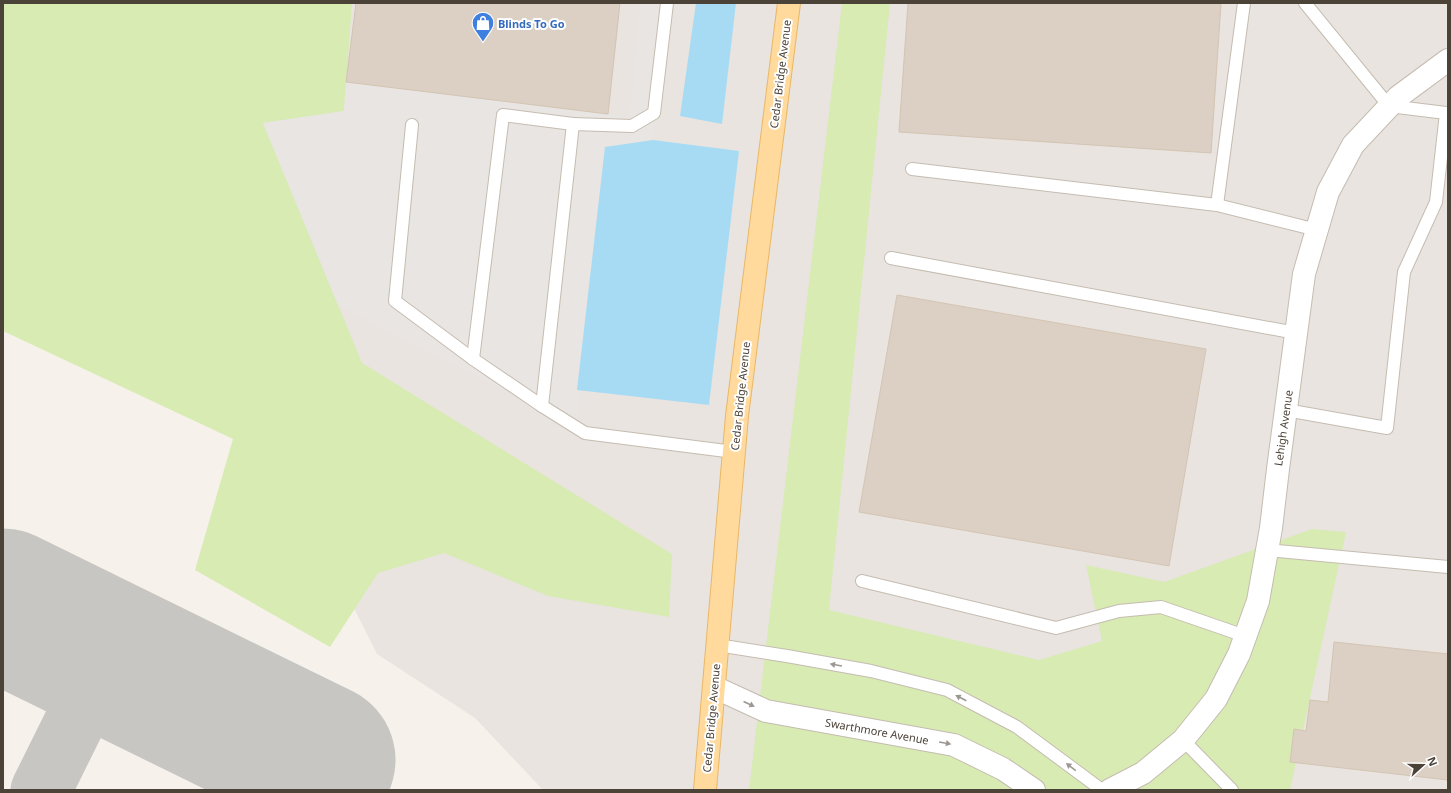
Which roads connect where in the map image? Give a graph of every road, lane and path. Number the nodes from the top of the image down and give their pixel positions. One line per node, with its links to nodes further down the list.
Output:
1 (667, 3): 8 (lane)
2 (789, 3): 18 (main road, Cedar Bridge Avenue)
3 (1244, 3): 11 (lane)
4 (1305, 3): 6 (lane)
5 (1448, 60): 6 (street, Lehigh Avenue)
6 (1389, 106): 7 (lane); 12 (street, Lehigh Avenue)
7 (1447, 114): 17 (lane)
8 (573, 124): 15 (lane); 16 (lane)
9 (412, 125): 15 (lane)
10 (912, 169): 11 (lane)
11 (1217, 205): 12 (lane)
12 (1317, 230): 14 (street, Lehigh Avenue)
13 (891, 258): 14 (lane)
14 (1296, 333): 17 (street, Lehigh Avenue)
15 (473, 358): 16 (lane)
16 (542, 406): 18 (lane)
17 (1286, 410): 19 (street, Lehigh Avenue)
18 (734, 452): 23 (main road, Cedar Bridge Avenue)
19 (1267, 550): 20 (lane); 22 (street, Lehigh Avenue)
20 (1448, 567)
21 (862, 581): 22 (lane)
22 (1245, 636): 25 (street, Lehigh Avenue)
23 (717, 646): 24 (main road, Cedar Bridge Avenue); 28 (lane, one-way to 23)
24 (714, 687): 26 (main road, Cedar Bridge Avenue); 27 (street, Swarthmore Avenue, one-way to 27)
25 (1183, 740): 29 (street, Lehigh Avenue); 30 (lane)
26 (705, 790)
27 (1034, 790)
28 (1102, 790)
29 (1110, 790)
30 (1232, 790)

